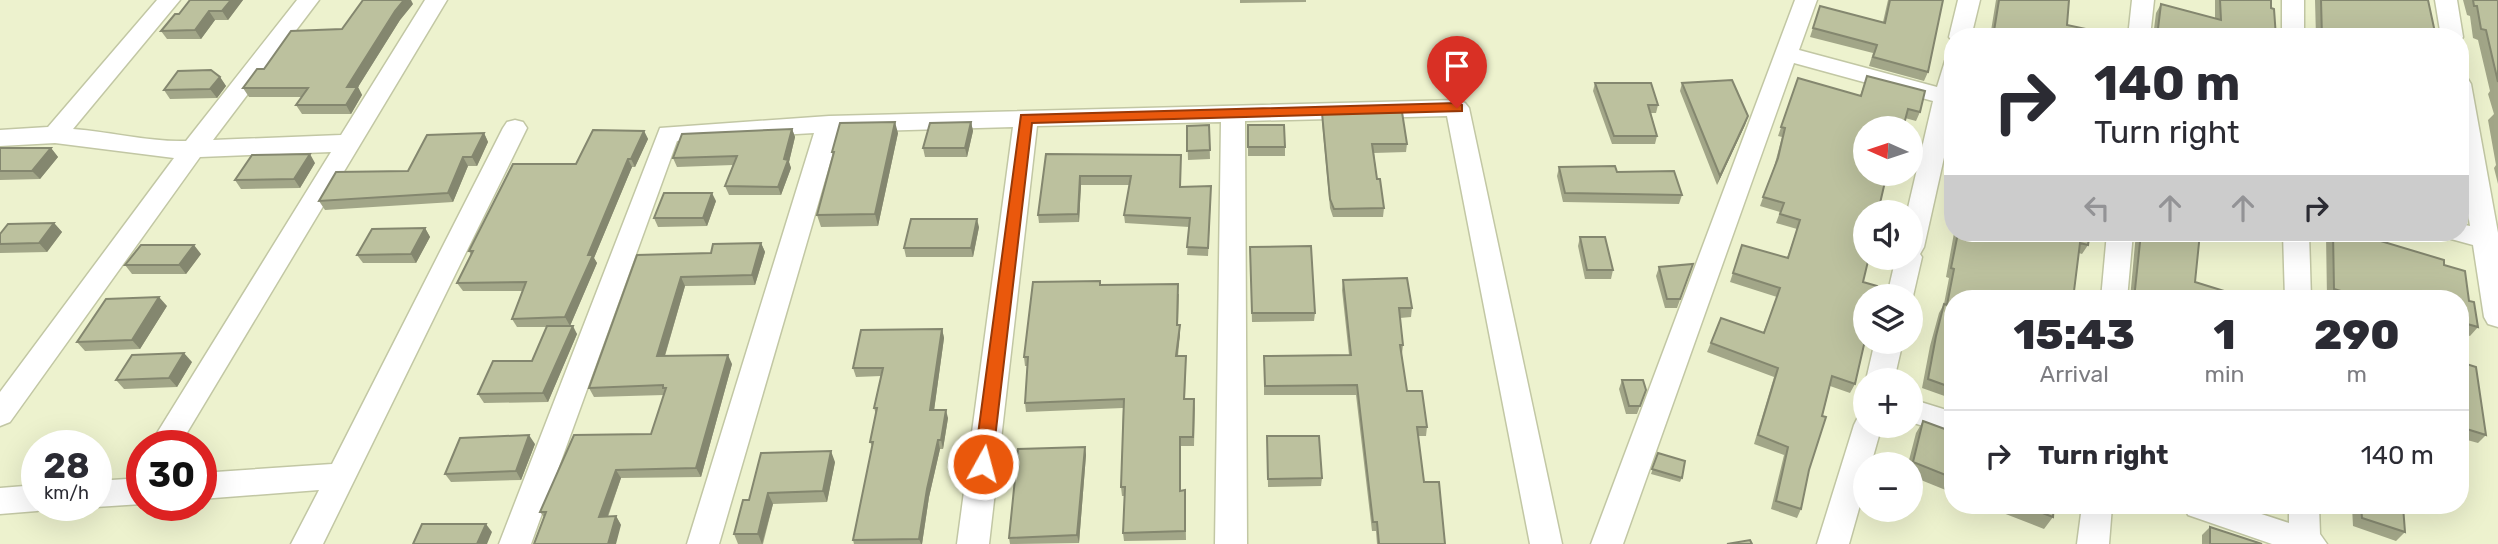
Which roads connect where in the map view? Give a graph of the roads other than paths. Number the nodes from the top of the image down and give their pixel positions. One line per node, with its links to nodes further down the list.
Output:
1 (169, 0): 21 (street)
2 (308, 0): 24 (street)
3 (436, 0): 23 (street)
4 (1806, 0): 13 (street)
5 (1969, 0): 9 (street)
6 (2143, 0): 10 (street)
7 (2293, 0): 11 (street)
8 (2446, 0): 12 (street)
9 (1962, 28)
10 (2140, 28)
11 (2293, 28)
12 (2451, 28)
13 (1789, 54): 14 (street); 52 (street)
14 (1944, 97)
15 (1233, 115): 17 (street); 50 (street); 51 (street)
16 (1944, 118): 25 (street)
17 (1026, 119): 18 (street); 49 (street)
18 (829, 124): 47 (street); 48 (street)
19 (2469, 127): 27 (street)
20 (515, 128): 38 (street)
21 (55, 135): 22 (street); 24 (street)
22 (5, 143)
23 (348, 143): 24 (street); 36 (street)
24 (193, 149): 33 (street)
25 (1923, 200)
26 (2469, 235): 27 (street)
27 (2493, 240): 32 (street)
28 (2119, 242): 30 (street)
29 (2296, 242): 31 (street)
30 (2115, 290)
31 (2298, 290)
32 (2498, 317)
33 (0, 414)
34 (1923, 414): 35 (street)
35 (1944, 421)
36 (174, 430)
37 (1864, 438): 53 (street)
38 (341, 476): 39 (street); 46 (street)
39 (217, 485)
40 (21, 499): 41 (street)
41 (0, 501)
42 (2095, 514): 54 (street)
43 (2222, 514): 45 (street)
44 (2305, 514): 45 (street)
45 (2307, 543)
46 (307, 544)
47 (515, 544)
48 (704, 544)
49 (973, 544)
50 (1231, 544)
51 (1546, 544)
52 (1607, 544)
53 (1833, 544)
54 (2093, 544)

